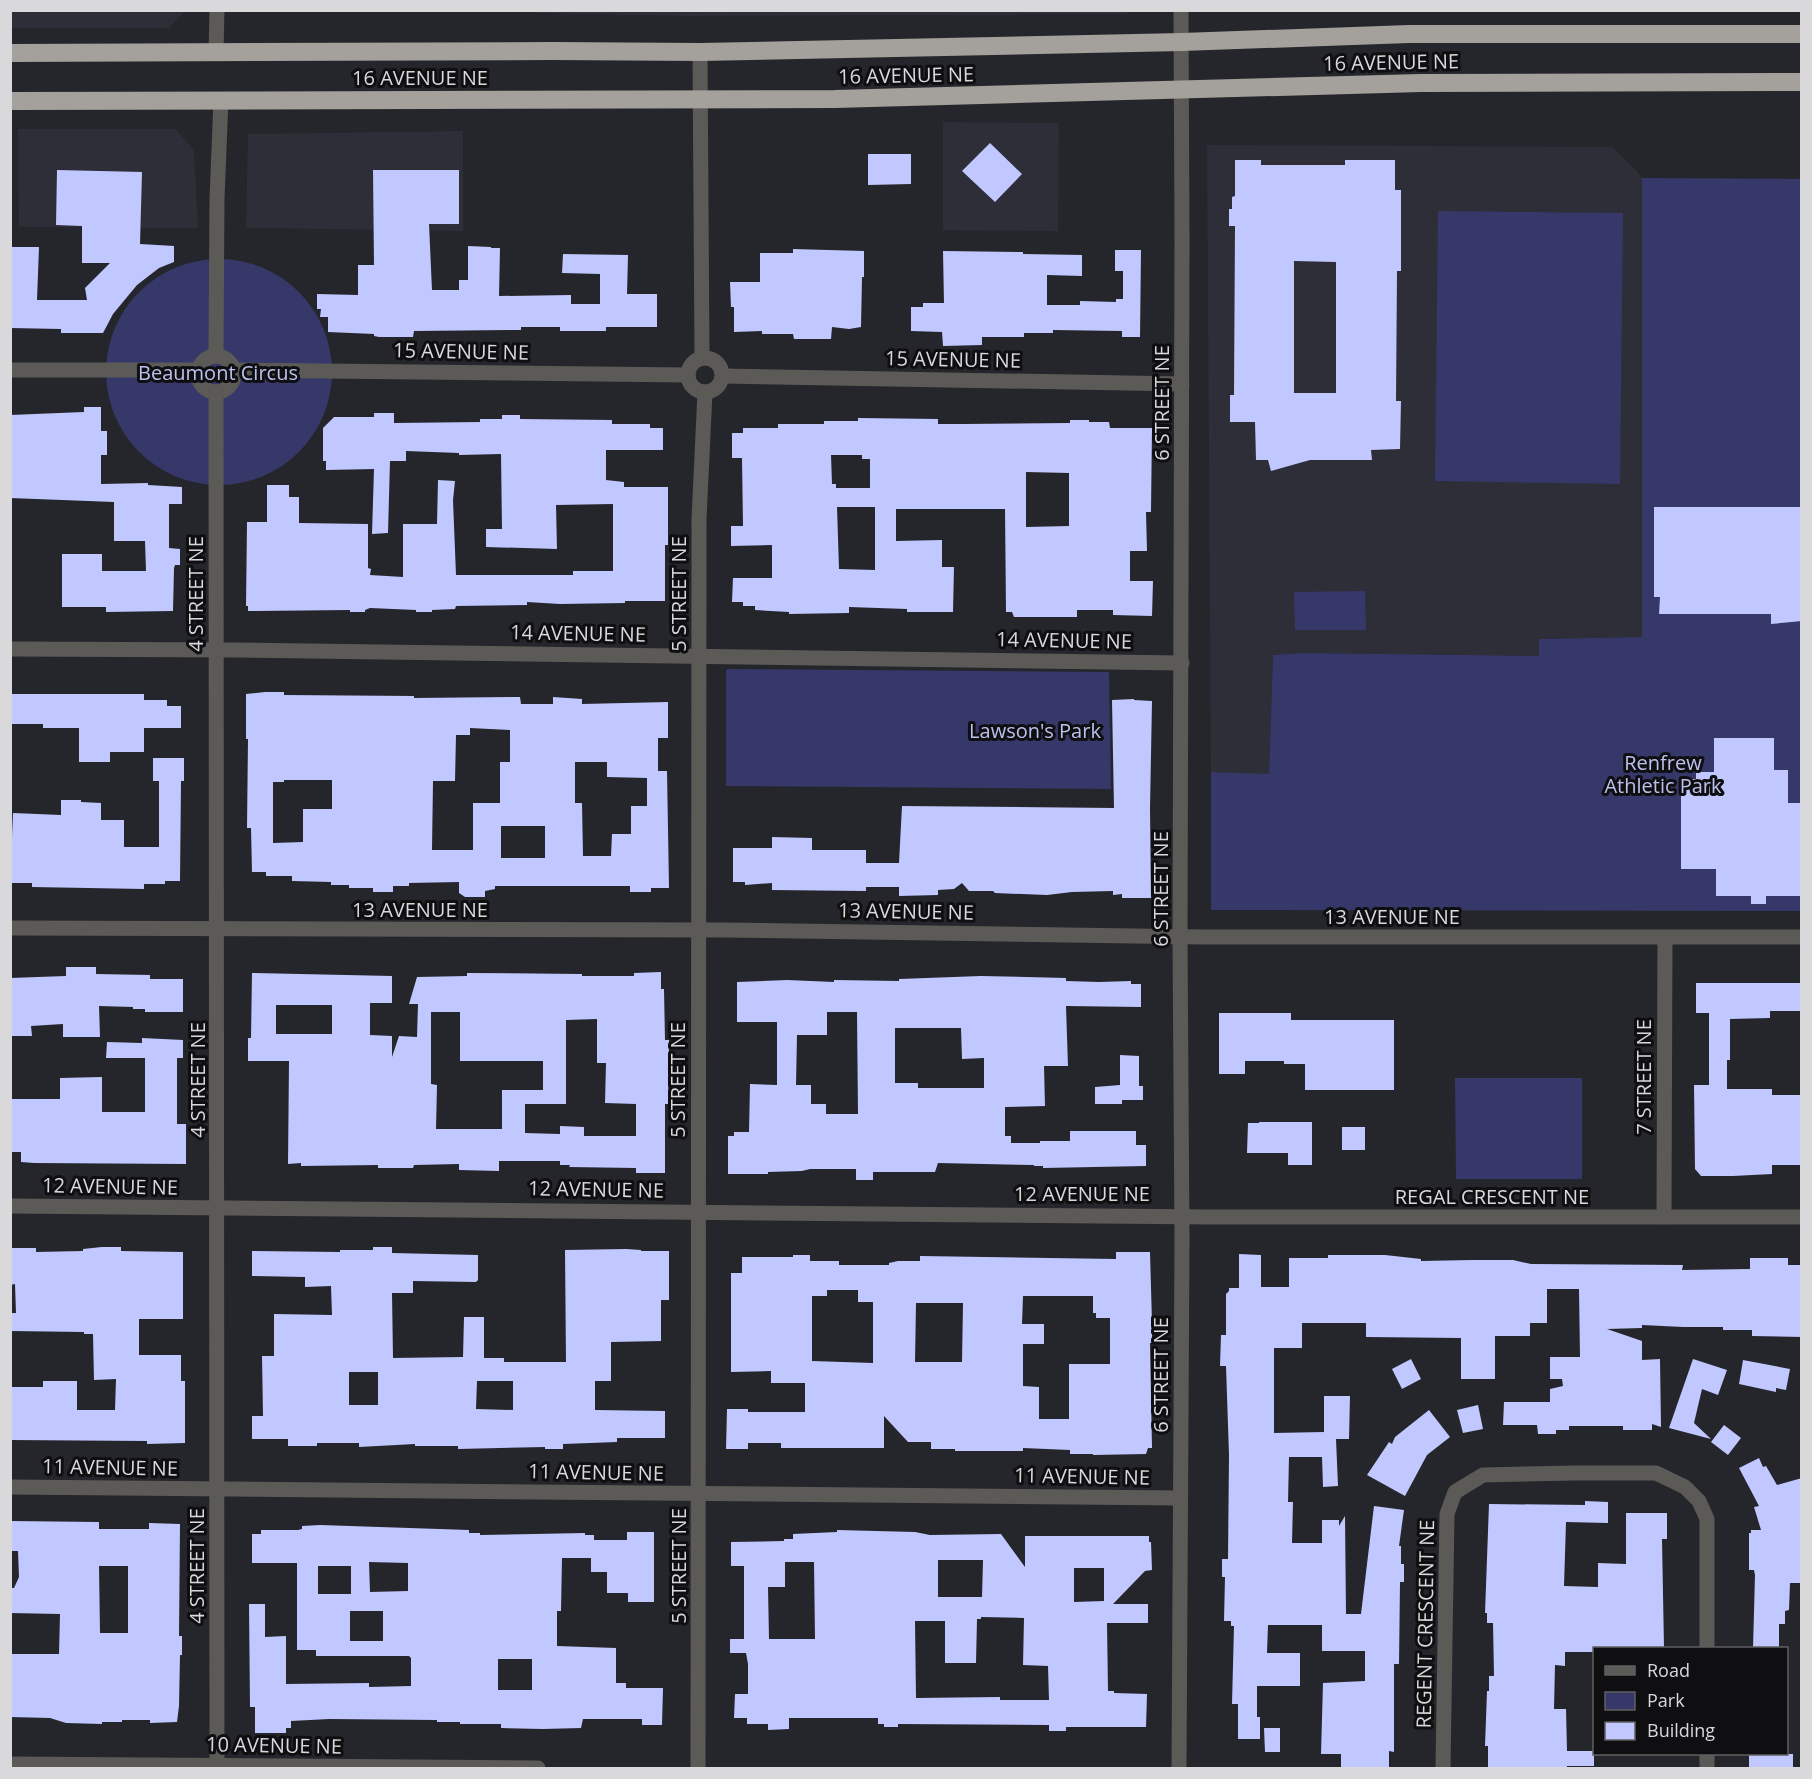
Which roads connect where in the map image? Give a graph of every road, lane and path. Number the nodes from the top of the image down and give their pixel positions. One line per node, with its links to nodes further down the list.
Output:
1 (217, 10): 5 (street)
2 (1181, 10): 4 (street, 6 STREET NE)
3 (1802, 34): 4 (highway, 16 AVENUE NE)
4 (1182, 42): 6 (highway, 16 AVENUE NE); 9 (street, 6 STREET NE)
5 (216, 52): 6 (highway, 16 AVENUE NE); 7 (highway, 16 AVENUE NE)
6 (700, 52): 10 (street)
7 (10, 53)
8 (1802, 82): 9 (highway, 16 AVENUE NE)
9 (1182, 90): 10 (highway, 16 AVENUE NE); 20 (street, 6 STREET NE)
10 (700, 99): 11 (highway, 16 AVENUE NE); 14 (street)
11 (221, 100): 12 (highway, 16 AVENUE NE); 13 (street)
12 (10, 101)
13 (216, 356): 16 (street); 17 (street)
14 (702, 358): 18 (street); 19 (street)
15 (10, 370): 16 (street)
16 (198, 370): 21 (street)
17 (234, 370): 18 (street, 15 AVENUE NE); 21 (street)
18 (688, 375): 22 (street)
19 (723, 376): 20 (street, 15 AVENUE NE); 22 (street)
20 (1182, 384): 26 (street, 6 STREET NE)
21 (216, 392): 24 (street, 4 STREET NE)
22 (705, 392): 25 (street, 5 STREET NE)
23 (10, 649): 24 (street, 14 AVENUE NE)
24 (216, 650): 25 (street, 14 AVENUE NE); 28 (street, 4 STREET NE)
25 (699, 656): 26 (street, 14 AVENUE NE); 29 (street, 5 STREET NE)
26 (1182, 663): 30 (street, 6 STREET NE)
27 (10, 928): 28 (street, 13 AVENUE NE)
28 (218, 929): 29 (street, 13 AVENUE NE); 34 (street, 4 STREET NE)
29 (698, 930): 30 (street, 13 AVENUE NE); 35 (street, 5 STREET NE)
30 (1180, 935): 32 (street, 13 AVENUE NE); 36 (street, 6 STREET NE)
31 (1802, 937): 32 (street, 13 AVENUE NE)
32 (1665, 938): 37 (street, 7 STREET NE)
33 (10, 1206): 34 (street, 12 AVENUE NE)
34 (217, 1207): 35 (street, 12 AVENUE NE); 40 (street, 4 STREET NE)
35 (699, 1211): 36 (street, 12 AVENUE NE); 41 (street, 5 STREET NE)
36 (1182, 1216): 37 (street, REGAL CRESCENT NE); 42 (street, 6 STREET NE)
37 (1664, 1216): 38 (street, REGAL CRESCENT NE)
38 (1802, 1216)
39 (10, 1487): 40 (street, 11 AVENUE NE)
40 (217, 1489): 41 (street, 11 AVENUE NE); 45 (street, 4 STREET NE)
41 (699, 1494): 42 (street, 11 AVENUE NE); 47 (street, 5 STREET NE)
42 (1180, 1498): 48 (street, 6 STREET NE)
43 (1707, 1647): 49 (street, REGENT CRESCENT NE)
44 (10, 1764): 45 (street, 10 AVENUE NE)
45 (217, 1767): 46 (street, 10 AVENUE NE)
46 (537, 1768)
47 (698, 1768)
48 (1179, 1768)
49 (1443, 1768)

